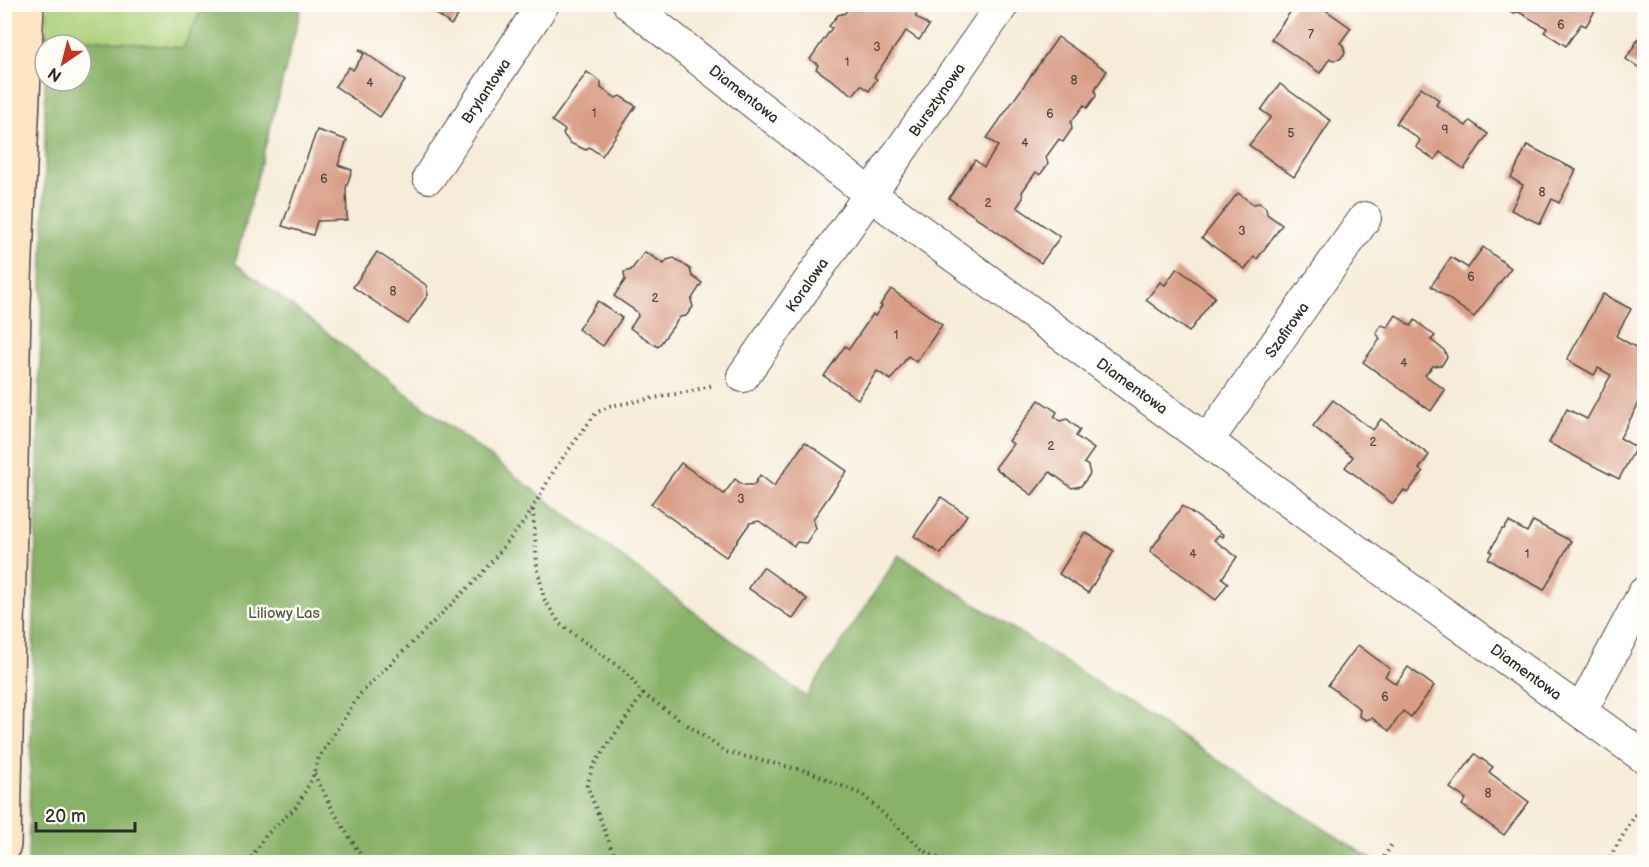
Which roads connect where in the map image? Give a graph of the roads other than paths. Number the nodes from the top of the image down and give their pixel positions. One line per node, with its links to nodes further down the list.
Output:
1 (27, 4): 13 (street)
2 (543, 4): 5 (street, Brylantowa)
3 (629, 4): 6 (street, Diamentowa)
4 (1003, 4): 6 (street, Bursztynowa)
5 (429, 177)
6 (871, 195): 8 (street, Koralowa); 9 (street, Diamentowa)
7 (1365, 218): 9 (street, Szafirowa)
8 (742, 376)
9 (1207, 441): 11 (street, Diamentowa)
10 (1644, 593): 11 (street)
11 (1581, 711): 12 (street, Diamentowa)
12 (1644, 757)
13 (4, 845)

